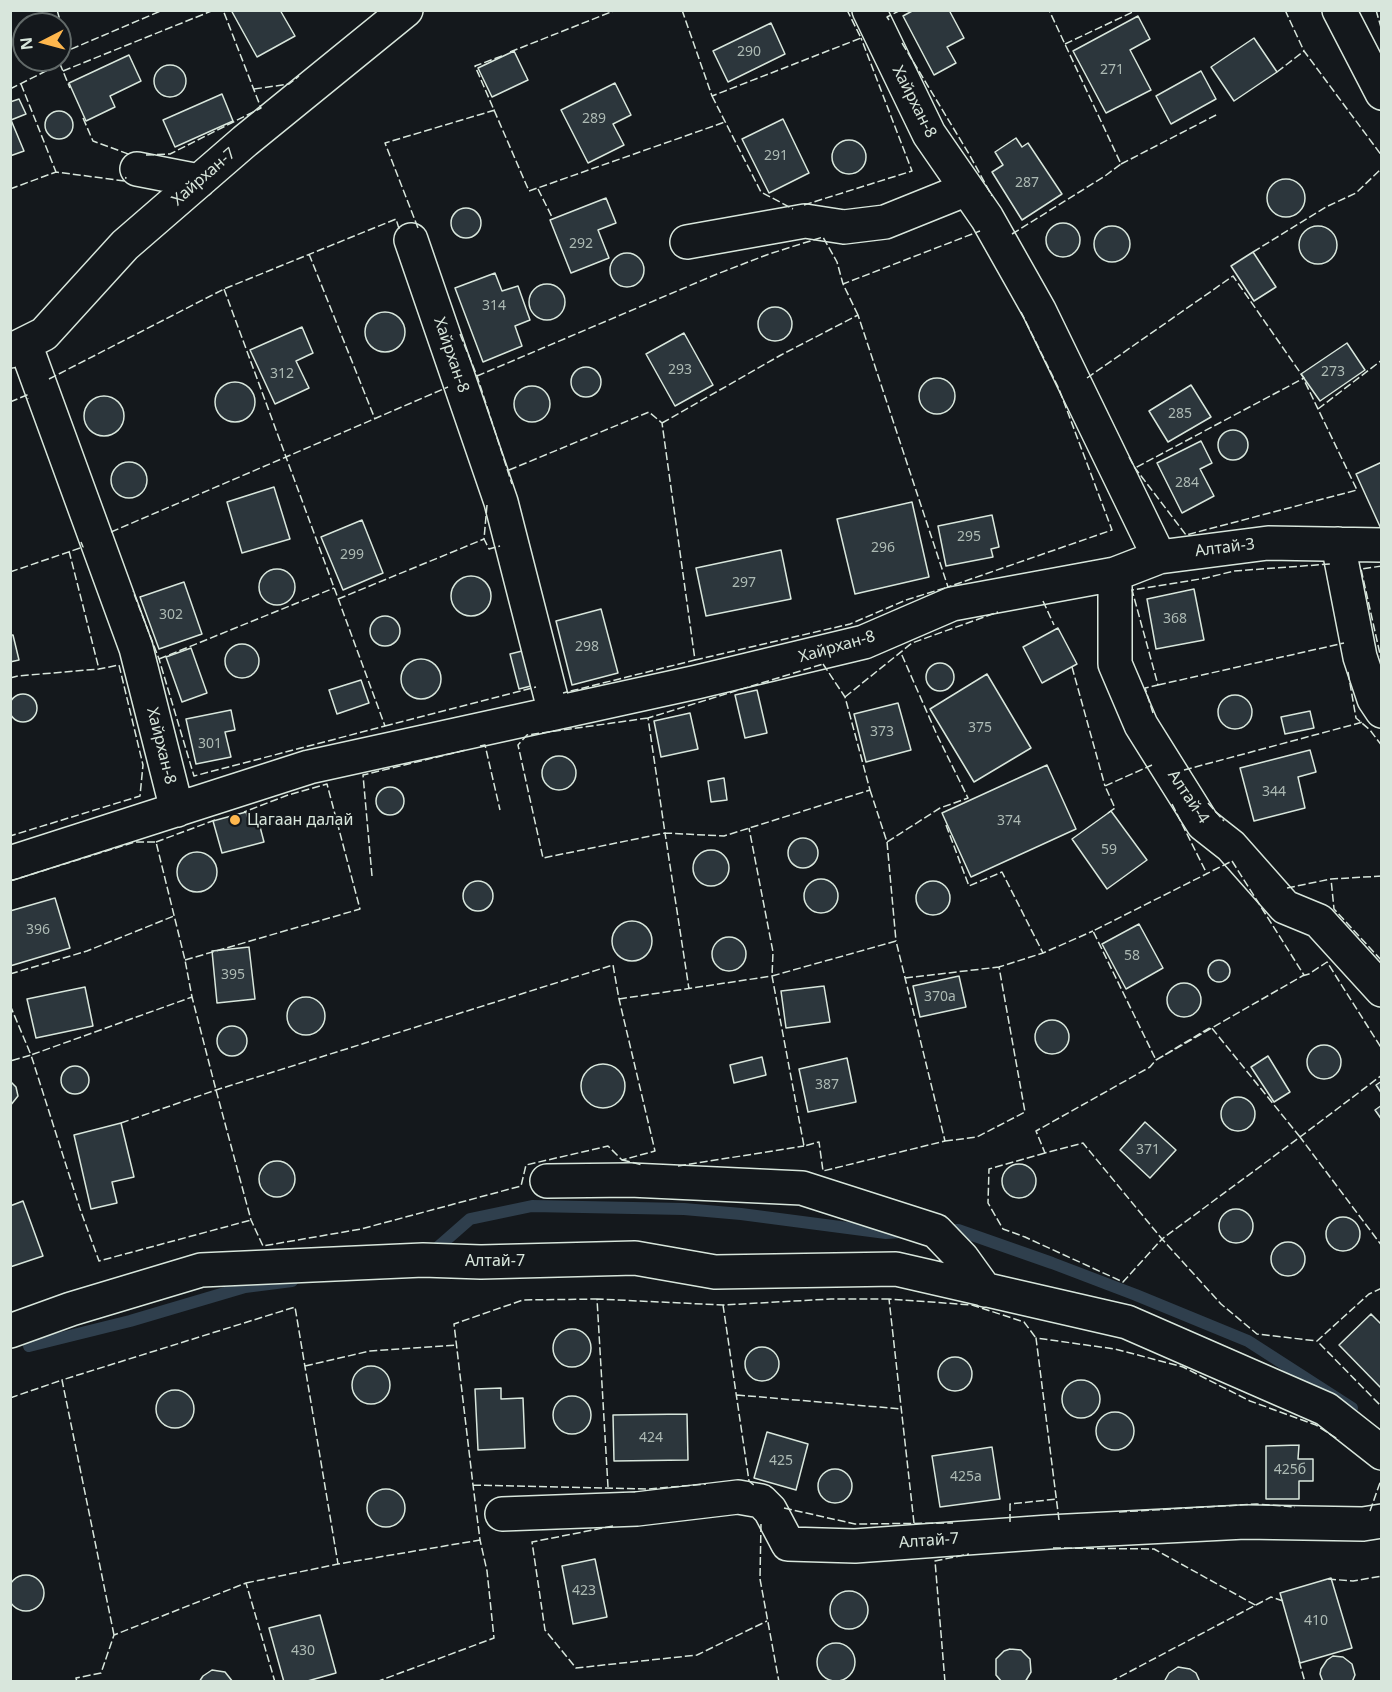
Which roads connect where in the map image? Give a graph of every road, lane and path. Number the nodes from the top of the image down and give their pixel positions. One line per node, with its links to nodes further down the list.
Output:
1 (406, 10): 6 (street, Хайрхан-7)
2 (869, 10): 7 (street, Хайрхан-8)
3 (1339, 10): 4 (street)
4 (1382, 93)
5 (137, 169): 6 (street)
6 (199, 181): 10 (street, Хайрхан-7)
7 (967, 189): 9 (street); 13 (street, Хайрхан-8)
8 (411, 240): 16 (street, Хайрхан-8)
9 (687, 242)
10 (18, 347): 17 (street, Хайрхан-8)
11 (1338, 544): 12 (street, Алтай-3); 13 (street, Алтай-3); 15 (street)
12 (1382, 545)
13 (1160, 557): 14 (street, Алтай-3)
14 (1115, 574): 16 (street, Хайрхан-8); 19 (street, Алтай-4)
15 (1382, 711)
16 (555, 713): 17 (street, Хайрхан-8)
17 (177, 810): 18 (street, Хайрхан-8)
18 (10, 863)
19 (1382, 990)
20 (547, 1181): 21 (street)
21 (985, 1290): 22 (street, Алтай-7); 23 (street, Алтай-7)
22 (10, 1331)
23 (1382, 1453)
24 (502, 1514): 25 (street, Алтай-7)
25 (1382, 1521)

